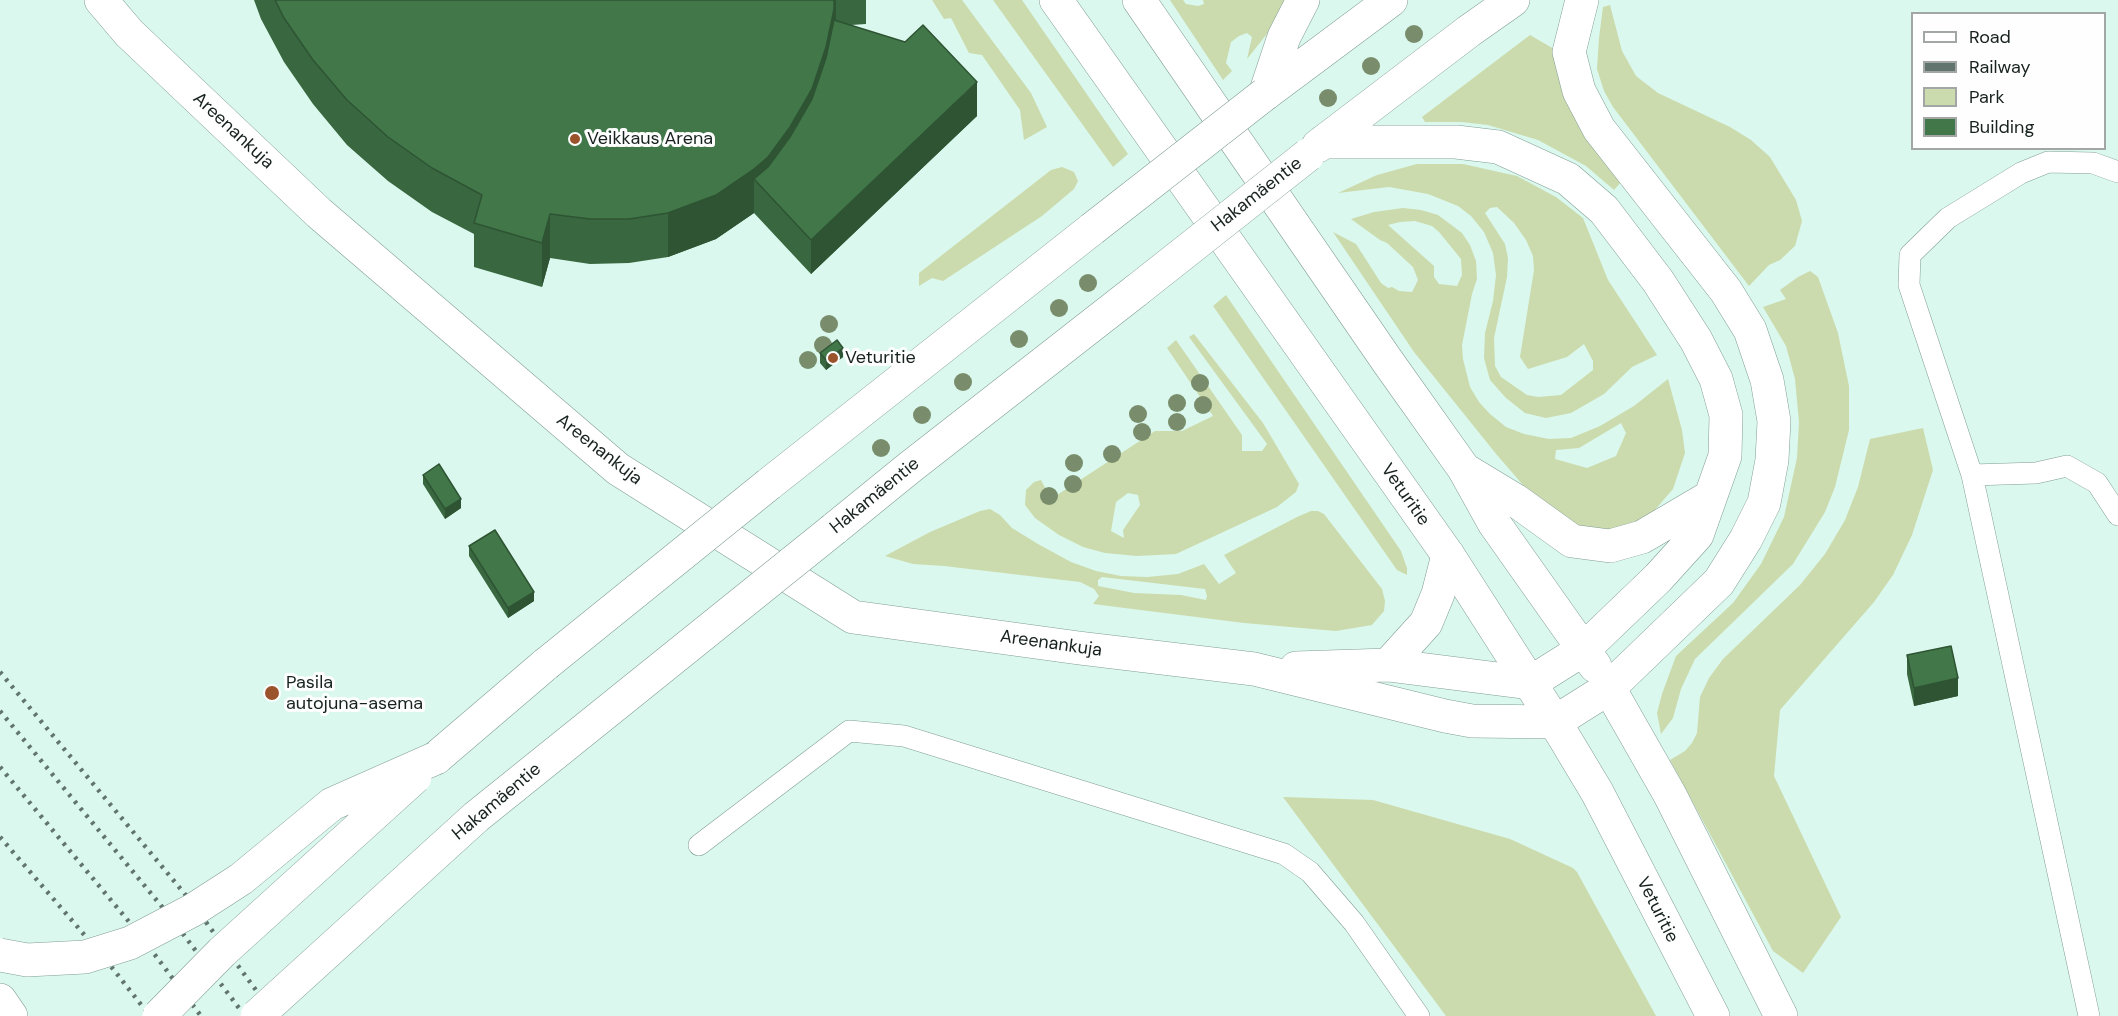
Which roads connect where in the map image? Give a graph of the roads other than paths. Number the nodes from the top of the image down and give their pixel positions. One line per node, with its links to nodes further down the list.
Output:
1 (101, 0): 18 (main road, Areenankuja)
2 (1056, 0): 15 (main road, Veturitie)
3 (1139, 0): 11 (main road)
4 (1303, 0): 8 (main road)
5 (1391, 0): 8 (main road)
6 (1513, 0): 9 (main road, Hakamäentie)
7 (1582, 0): 20 (main road)
8 (1265, 94): 22 (main road, bridge)
9 (1316, 148): 13 (main road); 28 (main road, Hakamäentie, bridge)
10 (2118, 172): 12 (lane)
11 (1464, 469): 13 (main road); 16 (main road)
12 (1972, 474): 14 (lane); 32 (lane)
13 (1710, 497): 16 (main road)
14 (2118, 515)
15 (1448, 555): 17 (main road); 19 (main road, Veturitie)
16 (1584, 649): 19 (main road); 20 (main road)
17 (1388, 665): 18 (main road, Areenankuja); 19 (main road, Areenankuja)
18 (1254, 669): 21 (main road, Areenankuja)
19 (1530, 683): 21 (main road, Veturitie)
20 (1609, 688): 21 (main road); 31 (main road)
21 (1555, 722): 30 (main road, Veturitie)
22 (436, 758): 24 (main road, bridge); 27 (main road, bridge)
23 (699, 845): 29 (lane)
24 (0, 955)
25 (0, 1000): 26 (main road)
26 (11, 1016)
27 (159, 1016)
28 (257, 1016)
29 (1419, 1016)
30 (1713, 1016)
31 (1781, 1016)
32 (2089, 1016)

